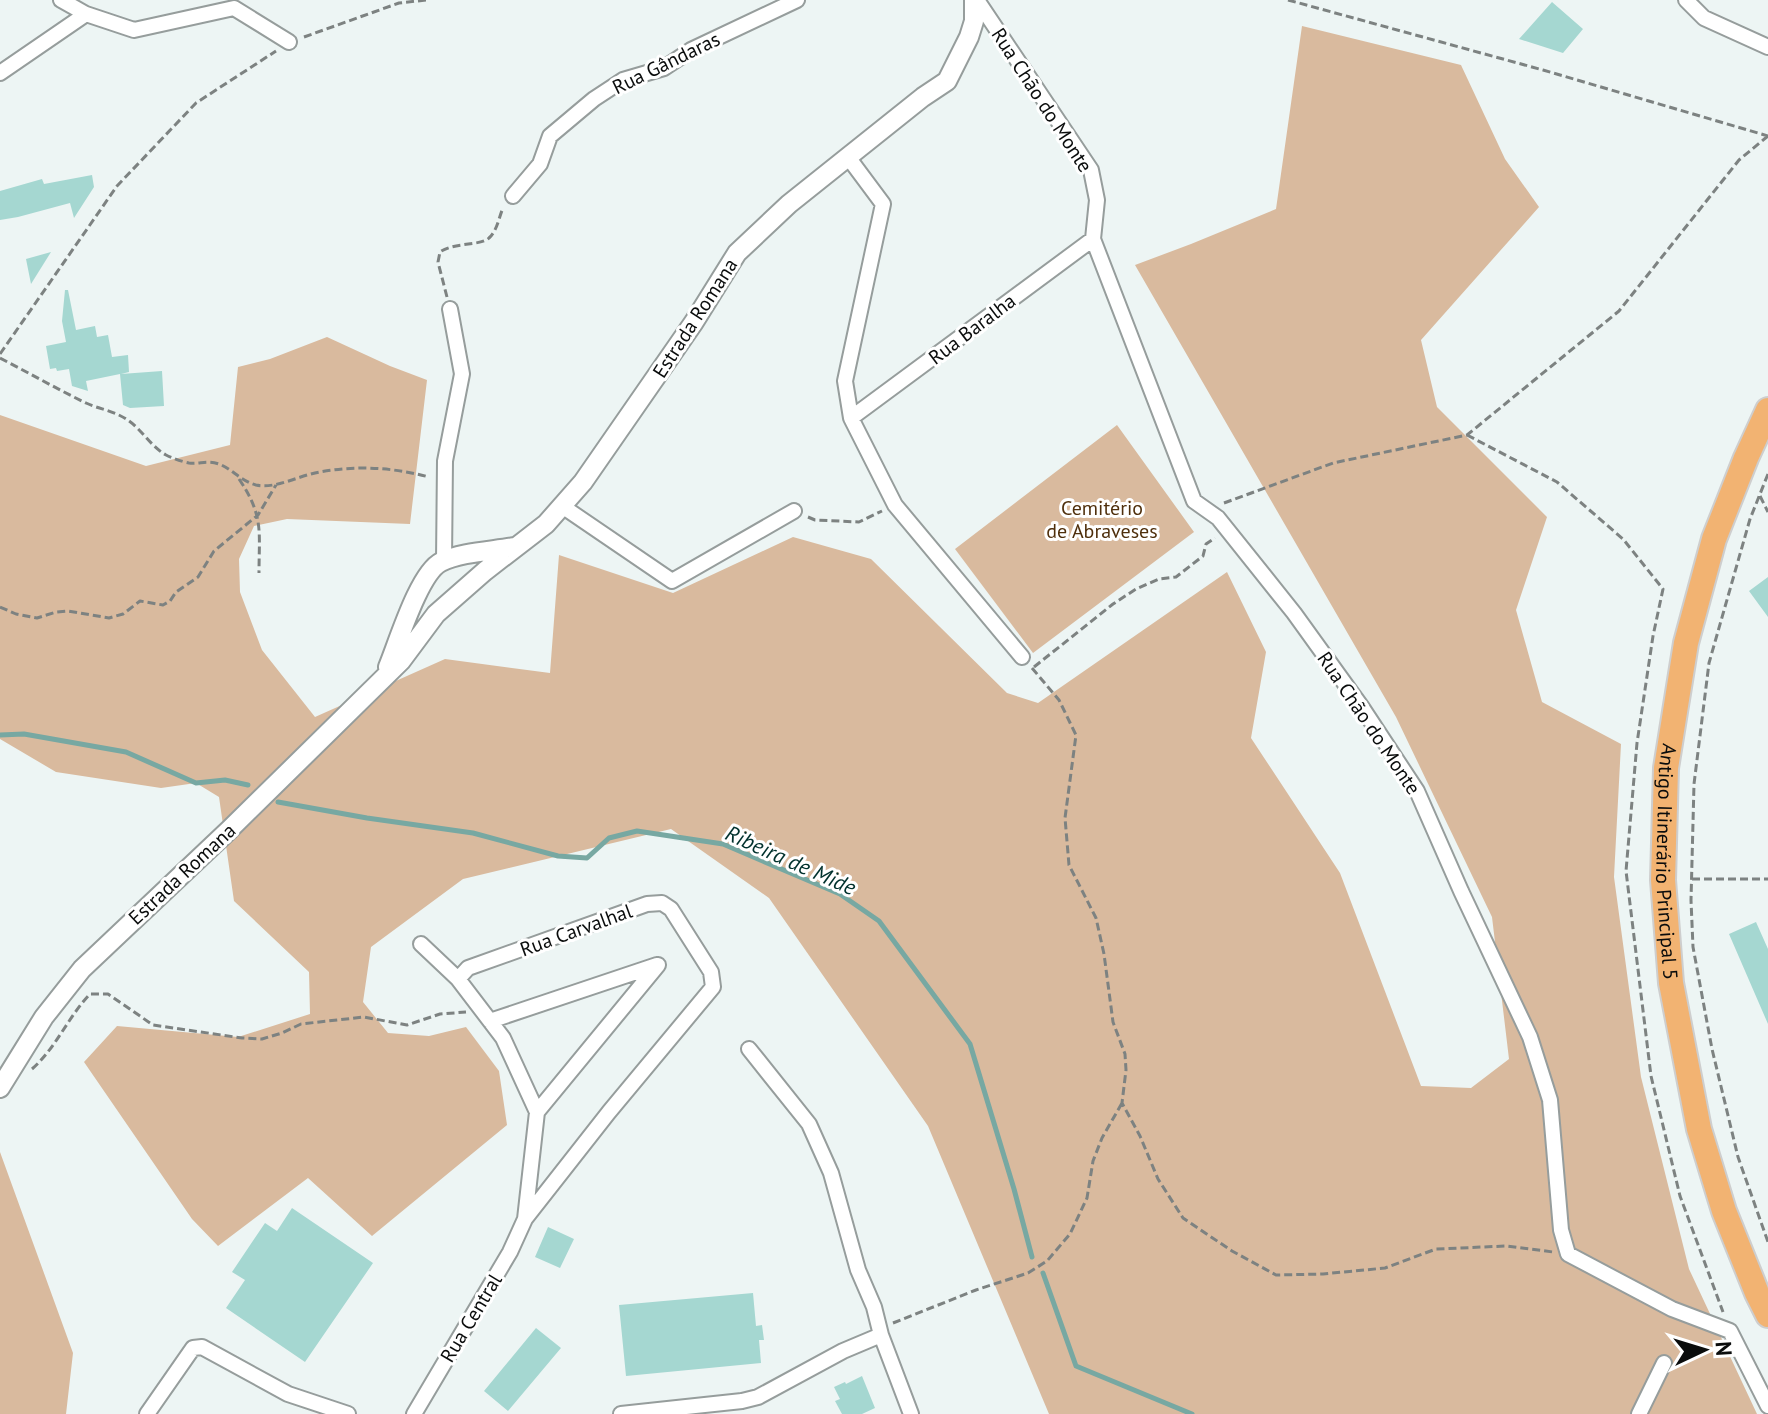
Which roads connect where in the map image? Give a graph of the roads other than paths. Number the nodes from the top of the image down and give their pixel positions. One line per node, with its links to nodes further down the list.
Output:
1 (61, 0): 5 (street)
2 (797, 0): 10 (street, Rua Gândaras)
3 (976, 0): 9 (street, Estrada Romana); 11 (street, Rua Chão do Monte)
4 (1686, 0): 7 (street)
5 (86, 14): 6 (street); 8 (street)
6 (289, 42)
7 (1768, 47)
8 (0, 73)
9 (848, 157): 14 (street); 15 (street, Estrada Romana)
10 (513, 196)
11 (1093, 239): 14 (street, Rua Baralha); 31 (street, Rua Chão do Monte)
12 (450, 309): 18 (street)
13 (1768, 410): 28 (highway, Antigo Itinerário Principal 5)
14 (851, 418): 19 (street)
15 (562, 506): 16 (street); 17 (street, Estrada Romana)
16 (794, 511)
17 (517, 546): 18 (street, Estrada Romana); 20 (street, Estrada Romana)
18 (444, 561): 20 (street, Estrada Romana)
19 (1022, 657)
20 (385, 677): 25 (street, Estrada Romana)
21 (421, 944): 22 (street)
22 (458, 979): 23 (street); 27 (street, Rua Carvalhal)
23 (490, 1021): 26 (street); 26 (street)
24 (749, 1049): 29 (street)
25 (2, 1080)
26 (537, 1112): 27 (street)
27 (525, 1219): 35 (street, Rua Central)
28 (1768, 1315)
29 (881, 1332): 32 (street); 37 (street)
30 (1664, 1363): 38 (street)
31 (1768, 1406)
32 (744, 1408): 36 (street)
33 (147, 1414): 34 (street)
34 (348, 1414)
35 (414, 1414)
36 (621, 1414)
37 (911, 1414)
38 (1639, 1414)

